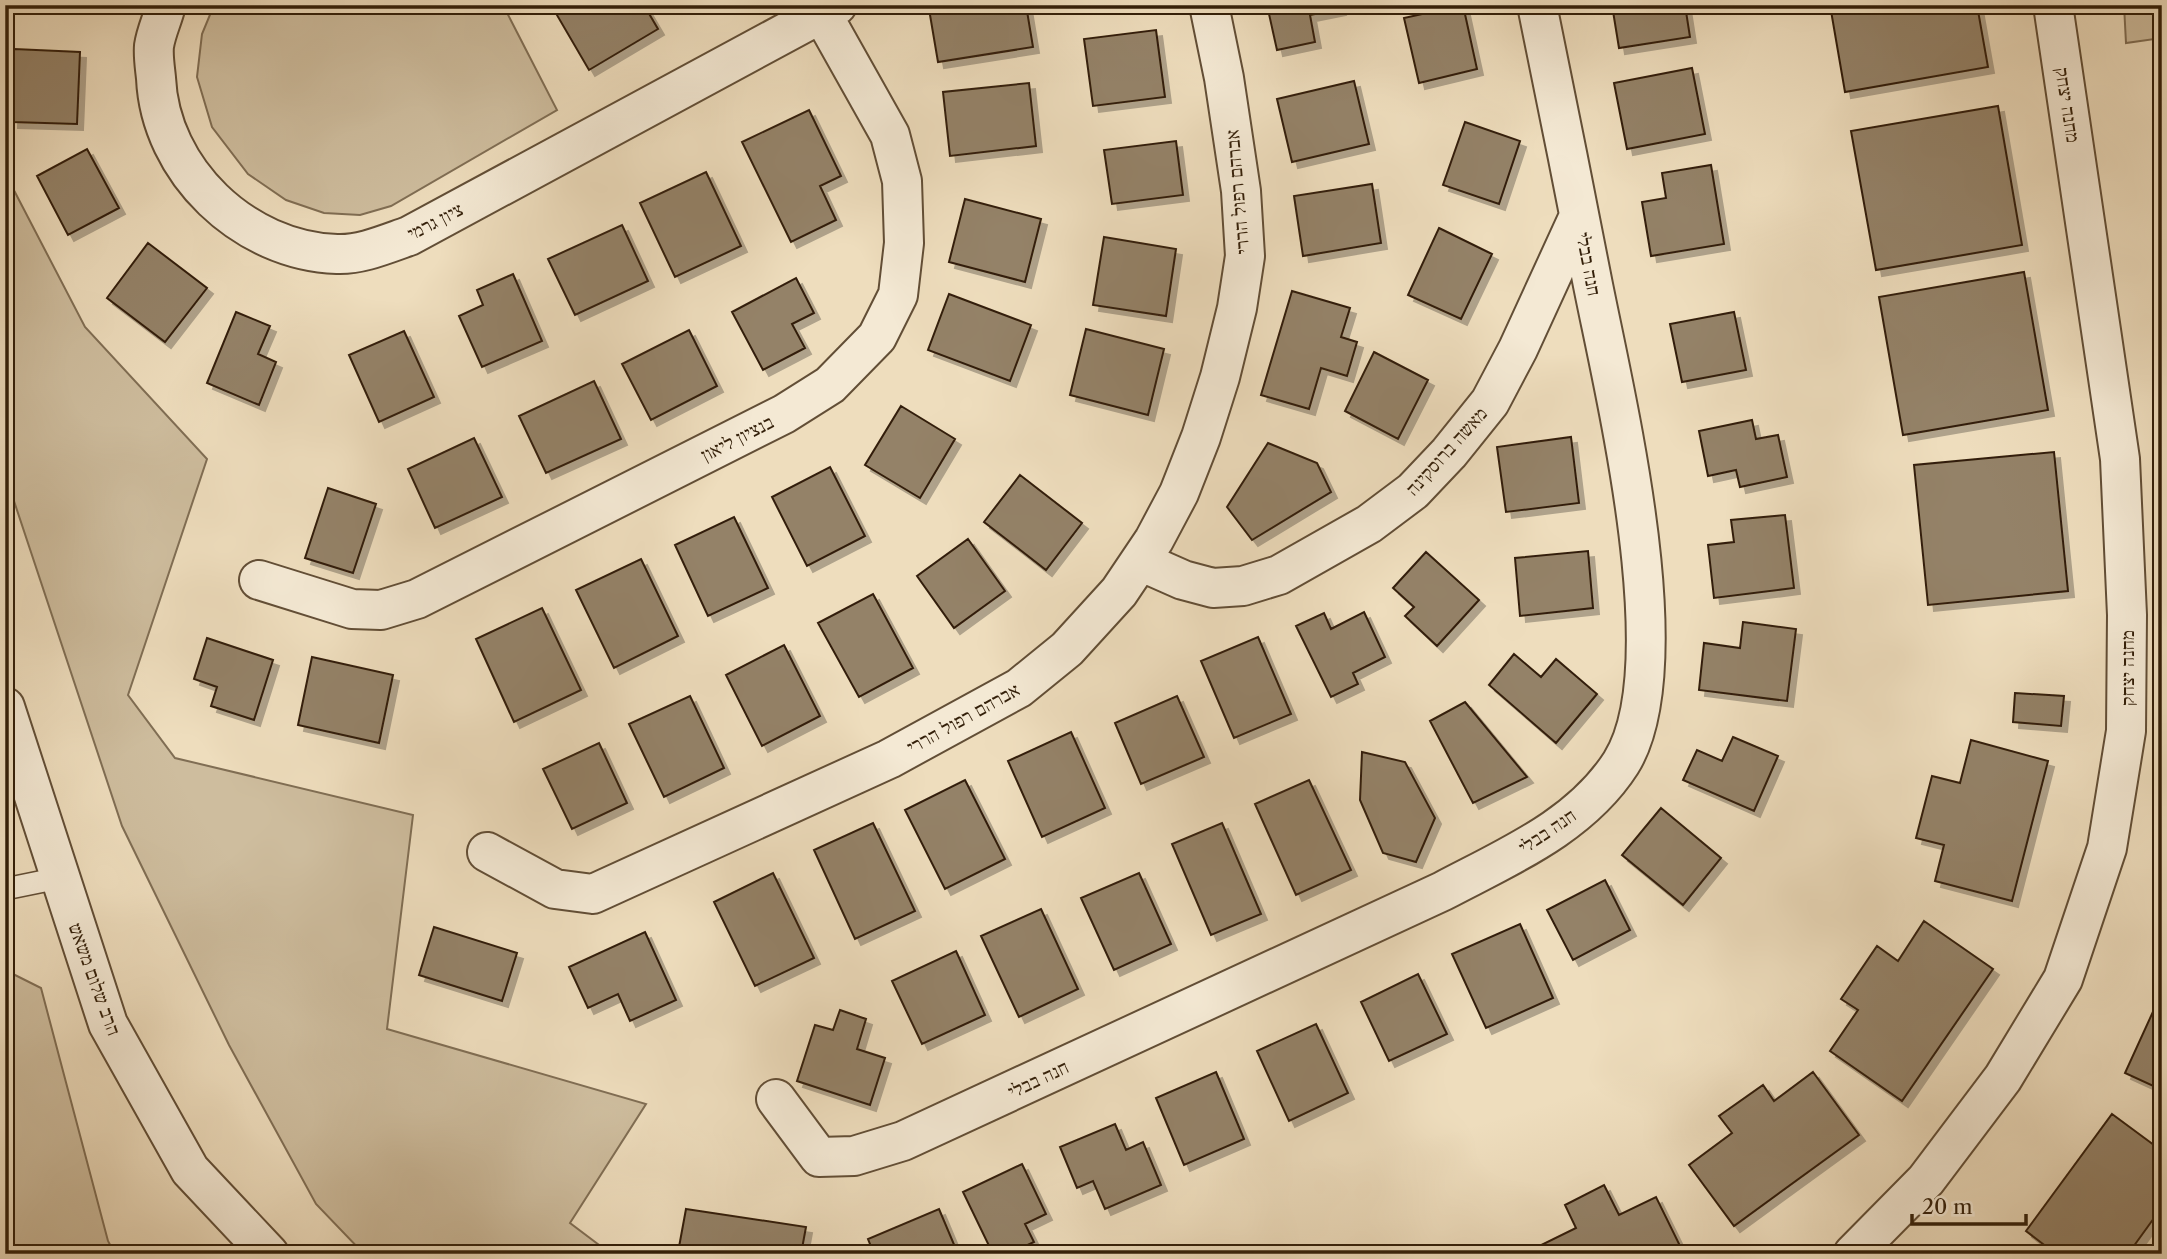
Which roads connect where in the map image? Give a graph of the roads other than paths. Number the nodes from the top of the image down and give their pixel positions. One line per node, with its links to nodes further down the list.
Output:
1 (166, 5): 5 (street, ציון גרמי)
2 (1209, 5): 7 (street, אברהם רפול הררי)
3 (1537, 5): 6 (street, חנה בבלי)
4 (2053, 5): 15 (street, מחנה יצחק)
5 (829, 10): 8 (street, בנציון ליאון)
6 (1579, 216): 7 (street, מאשה ברוסקינה); 13 (street, חנה בבלי)
7 (1140, 561): 10 (street, אברהם רפול הררי)
8 (259, 580)
9 (5, 707): 11 (street, הרב שלום משאש)
10 (487, 852)
11 (59, 878): 12 (lane); 14 (street, הרב שלום משאש)
12 (5, 889)
13 (776, 1099)
14 (269, 1254)
15 (1853, 1254)

